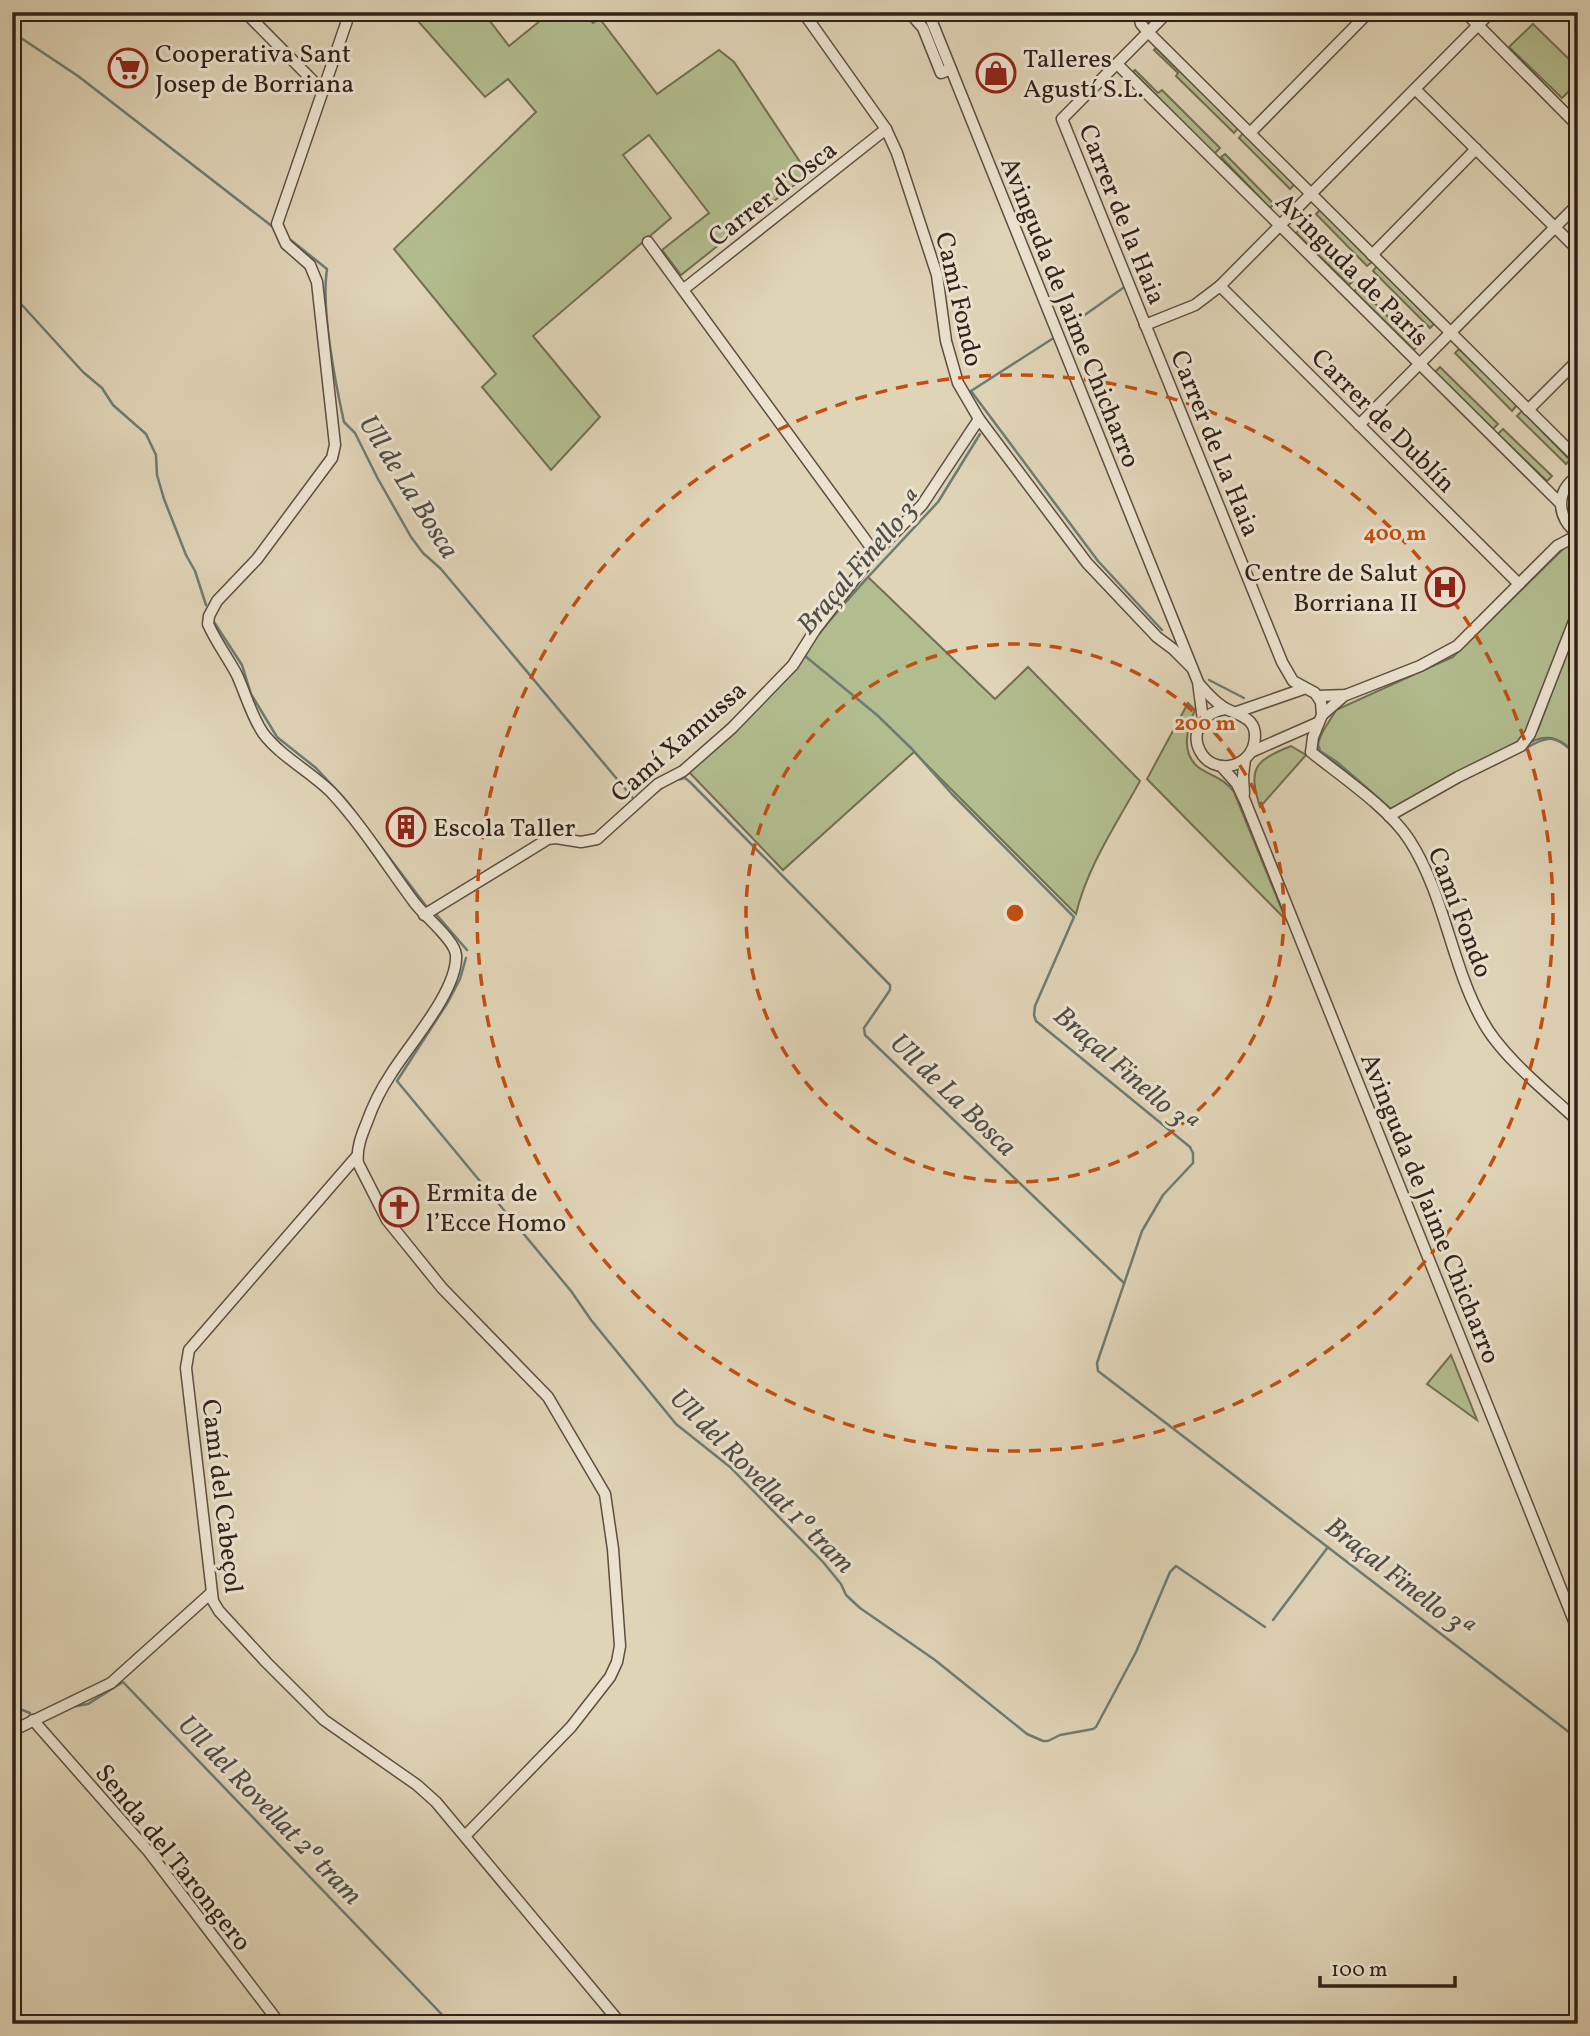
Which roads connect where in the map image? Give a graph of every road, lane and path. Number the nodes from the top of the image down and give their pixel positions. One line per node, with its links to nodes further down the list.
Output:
1 (245, 12): 16 (street)
2 (350, 12): 16 (street)
3 (803, 12): 18 (street, Camí Fondo)
4 (909, 12): 14 (street)
5 (928, 12): 14 (street, Avinguda de Jaime Chicharro)
6 (1138, 12): 12 (street, Avinguda de París)
7 (1168, 12): 12 (street)
8 (1370, 12): 19 (street)
9 (1465, 12): 11 (street)
10 (1491, 12): 11 (street)
11 (1478, 25): 15 (street); 17 (street)
12 (1148, 32): 13 (street); 19 (street, Avinguda de París)
13 (1117, 64): 23 (street, Avinguda de París); 30 (street, Carrer de la Haia)
14 (951, 69): 46 (street, Avinguda de Jaime Chicharro)
15 (1415, 89): 20 (street); 21 (street)
16 (323, 92): 58 (street)
17 (1578, 126)
18 (886, 129): 29 (street, Carrer d'Osca); 35 (street, Camí Fondo)
19 (1250, 133): 21 (street, Avinguda de París)
20 (1476, 149): 24 (street); 27 (street)
21 (1311, 194): 23 (street); 27 (street, Avinguda de París)
22 (1578, 204): 24 (street)
23 (1280, 226): 28 (street); 33 (street, Avinguda de París)
24 (1555, 227): 26 (street); 31 (street)
25 (648, 242): 29 (street)
26 (1578, 250)
27 (1372, 255): 31 (street, Avinguda de París)
28 (1220, 286): 30 (street); 36 (street, Carrer de Dublín)
29 (684, 289): 43 (street)
30 (1145, 325): 48 (street, Carrer de La Haia)
31 (1450, 333): 33 (street); 34 (street, Avinguda de París)
32 (1578, 360): 34 (street)
33 (1419, 365): 36 (street); 39 (street, Avinguda de París)
34 (1528, 410): 37 (street, Avinguda de París)
35 (979, 419): 43 (street, Camí Xamussa); 46 (street, Camí Fondo)
36 (1359, 425): 44 (street, Carrer de Dublín)
37 (1578, 459)
38 (1578, 476): 39 (street)
39 (1560, 503): 40 (street)
40 (1566, 523): 41 (street); 42 (street)
41 (1578, 534): 42 (street)
42 (1557, 546): 44 (street)
43 (875, 553): 58 (street, Camí Xamussa)
44 (1519, 584): 49 (street)
45 (1578, 611): 57 (street)
46 (1192, 668): 47 (street, Avinguda de Jaime Chicharro)
47 (1198, 682): 51 (street); 53 (street)
48 (1303, 688): 50 (street); 51 (street)
49 (1346, 695): 50 (street); 52 (street)
50 (1318, 696): 52 (street)
51 (1232, 710): 53 (street); 54 (street)
52 (1320, 719): 54 (street); 57 (street, Camí Fondo)
53 (1203, 720): 55 (street)
54 (1248, 755): 55 (street); 56 (street)
55 (1221, 766): 56 (street)
56 (1245, 802): 62 (street, Avinguda de Jaime Chicharro)
57 (1389, 816): 59 (street, Camí Fondo)
58 (424, 915): 60 (street)
59 (1578, 1121)
60 (357, 1156): 61 (street, Camí del Cabeçol); 65 (street)
61 (211, 1593): 63 (street); 65 (street, Camí del Cabeçol)
62 (1578, 1630)
63 (33, 1720): 64 (street); 66 (street, Senda del Tarongero)
64 (12, 1731)
65 (466, 1835): 67 (street, Camí del Cabeçol)
66 (280, 2024)
67 (621, 2024)

